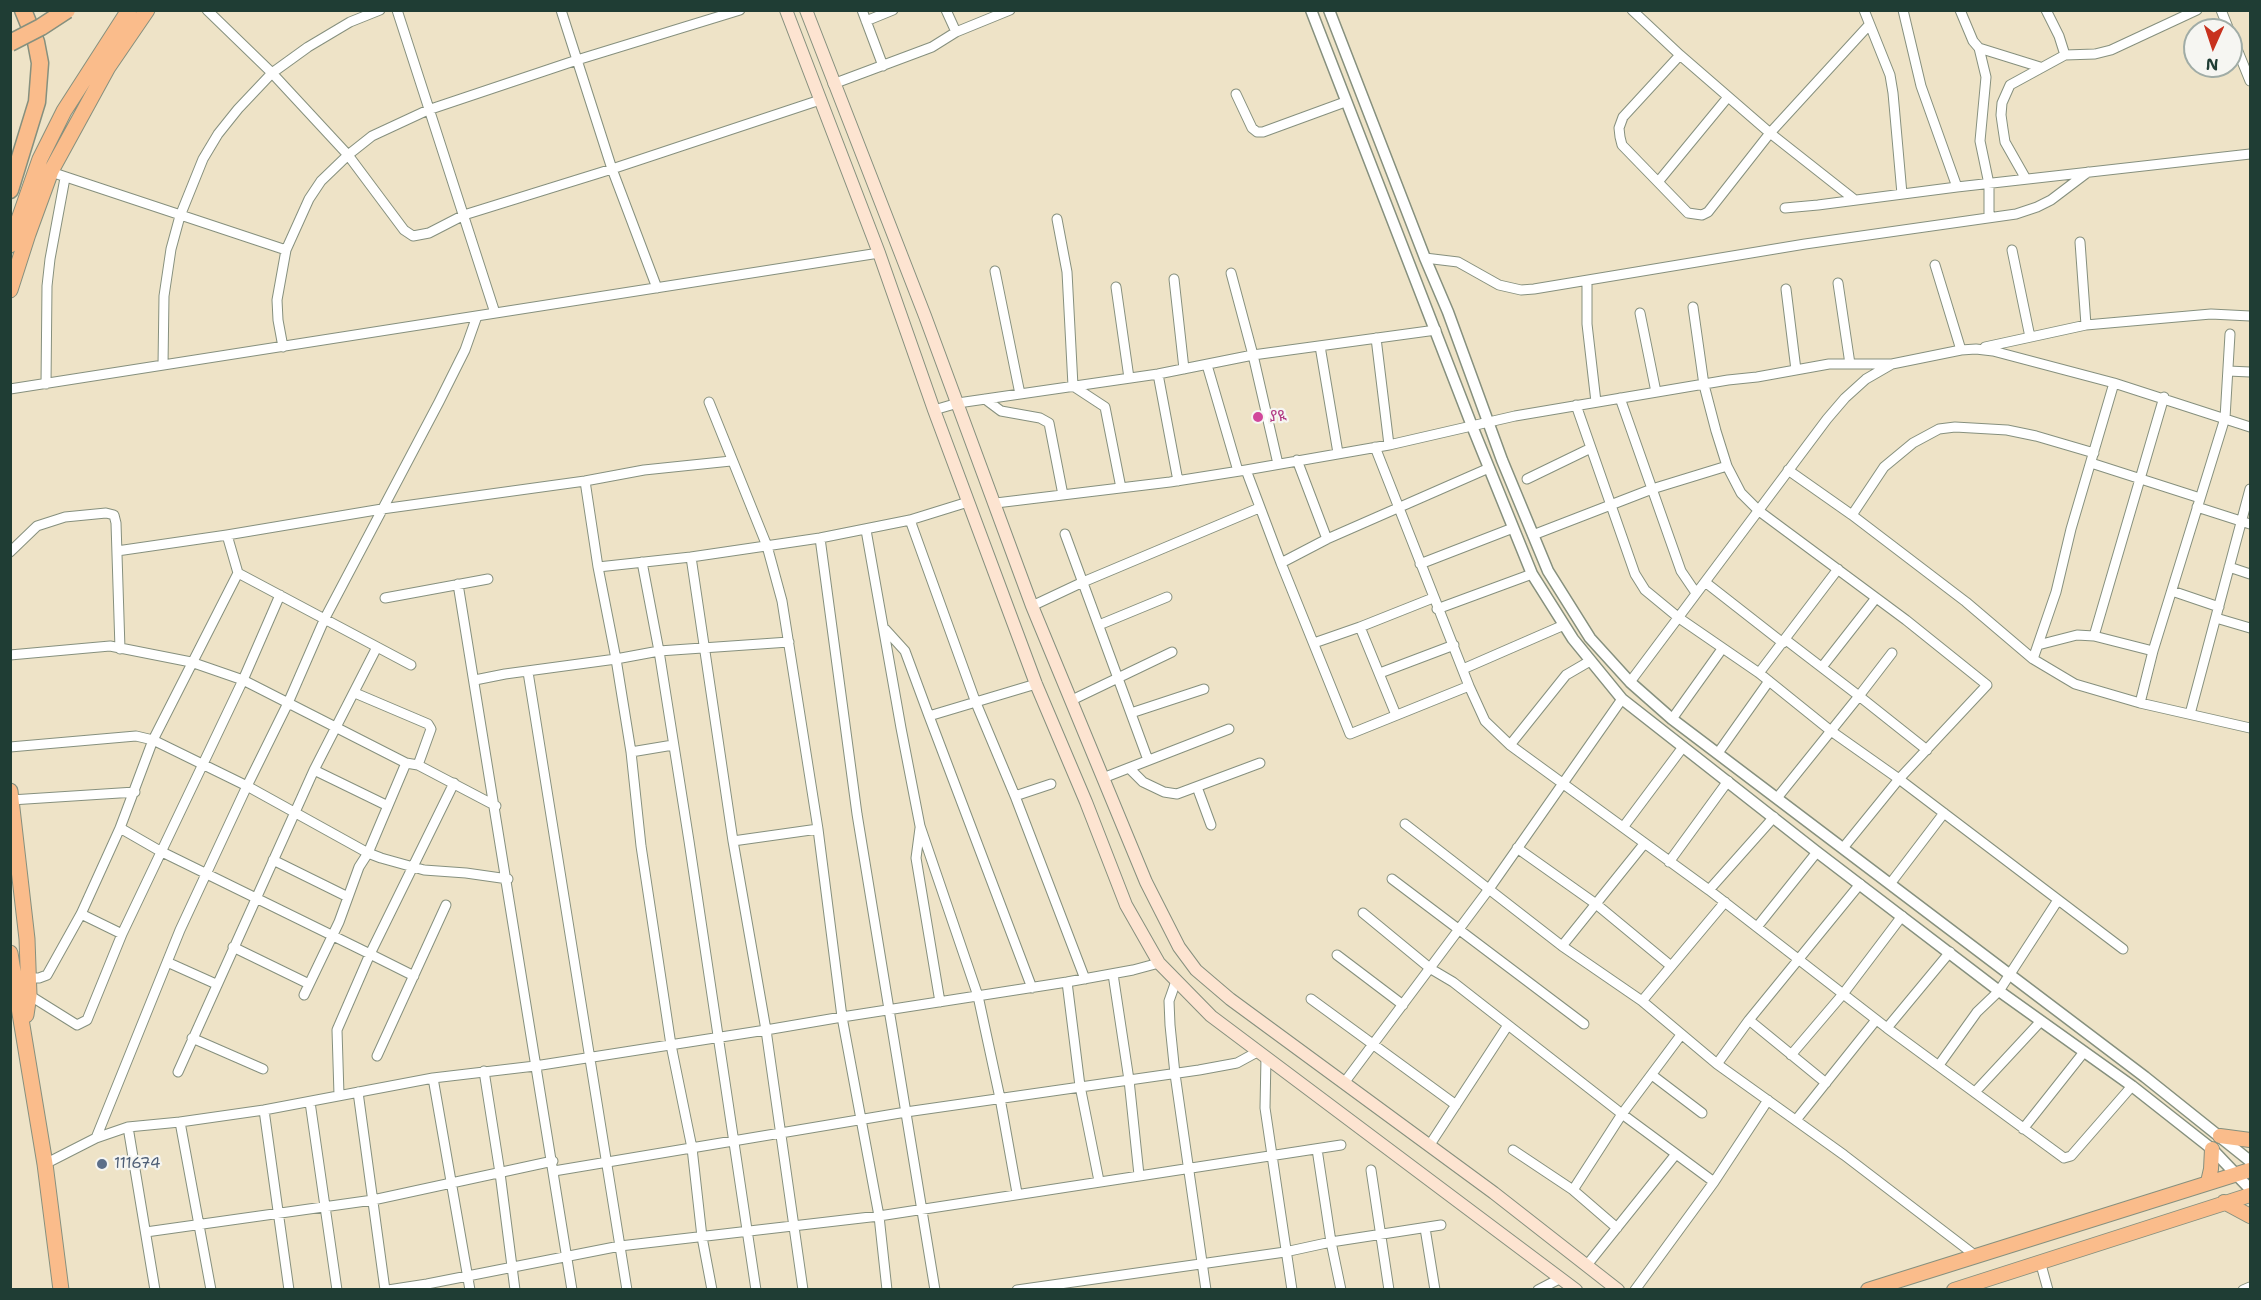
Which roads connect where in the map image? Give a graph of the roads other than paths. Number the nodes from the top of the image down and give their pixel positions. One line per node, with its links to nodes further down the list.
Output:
1 (23, 10): 53 (highway)
2 (67, 10): 27 (highway, bridge)
3 (129, 10): 62 (highway)
4 (147, 10): 48 (highway)
5 (207, 10): 35 (street)
6 (380, 10): 35 (street)
7 (397, 10): 42 (street)
8 (561, 10): 31 (street)
9 (740, 10): 31 (street)
10 (786, 10): 40 (main road)
11 (806, 10): 37 (main road)
12 (862, 10): 24 (street)
13 (892, 10): 24 (street)
14 (946, 10): 26 (street)
15 (1311, 10): 41 (street)
16 (1329, 10): 66 (street)
17 (1632, 10): 29 (street)
18 (1864, 10): 25 (street)
19 (1903, 10): 52 (street)
20 (1960, 10): 28 (street)
21 (2046, 10): 30 (street)
22 (2197, 10): 30 (street)
23 (1004, 12): 26 (street)
24 (866, 21): 33 (street)
25 (1869, 25): 43 (street); 54 (street)
26 (956, 32): 33 (street)
27 (10, 43)
28 (1979, 48): 34 (street); 51 (street)
29 (1680, 55): 39 (street); 50 (street)
30 (2065, 55): 34 (street)
31 (577, 60): 42 (street); 46 (street)
32 (2243, 64): 36 (street)
33 (883, 66): 37 (street)
34 (2040, 67): 49 (street)
35 (272, 73): 45 (street); 58 (street)
36 (2250, 81)
37 (833, 84): 114 (main road)
38 (1236, 94): 41 (street)
39 (1728, 97): 43 (street); 50 (street)
40 (820, 100): 46 (street); 65 (main road)
41 (1346, 102): 83 (street)
42 (428, 110): 45 (street); 57 (street)
43 (1770, 134): 50 (street); 55 (street)
44 (2250, 154): 47 (street)
45 (348, 155): 57 (street); 63 (street)
46 (612, 169): 57 (street); 74 (street)
47 (2088, 172): 49 (street); 59 (street)
48 (58, 175): 58 (street); 76 (highway); 103 (street)
49 (2026, 179): 51 (street)
50 (1658, 182)
51 (1989, 184): 52 (street); 59 (street)
52 (1957, 187): 54 (street)
53 (10, 190)
54 (1902, 194): 55 (street)
55 (1855, 200): 56 (street)
56 (1785, 208)
57 (464, 215): 78 (street)
58 (180, 216): 63 (street); 94 (street)
59 (1989, 217): 71 (street)
60 (1057, 219): 105 (street)
61 (2080, 242): 82 (street)
62 (10, 245)
63 (286, 250): 88 (street)
64 (2012, 250): 85 (street)
65 (879, 253): 74 (street); 116 (main road)
66 (1425, 258): 71 (street); 118 (street)
67 (1935, 265): 90 (street)
68 (995, 271): 108 (street)
69 (1231, 273): 91 (street)
70 (1174, 279): 96 (street)
71 (1587, 281): 113 (street)
72 (1838, 283): 92 (street)
73 (1116, 287): 101 (street)
74 (657, 288): 78 (street)
75 (1786, 289): 97 (street)
76 (10, 290)
77 (1693, 307): 104 (street)
78 (495, 313): 80 (street)
79 (1640, 313): 107 (street)
80 (477, 316): 88 (street); 147 (street)
81 (2250, 316): 82 (street)
82 (2086, 325): 85 (street)
83 (1436, 330): 86 (street); 119 (street)
84 (2230, 334): 98 (street)
85 (2030, 337): 89 (street)
86 (1376, 338): 87 (street); 121 (street)
87 (1320, 346): 91 (street); 124 (street)
88 (283, 347): 94 (street)
89 (1976, 349): 90 (street); 102 (street)
90 (1961, 350): 93 (street)
91 (1253, 355): 95 (street); 128 (street)
92 (1850, 364): 93 (street); 97 (street)
93 (1892, 364): 132 (street)
94 (163, 365): 103 (street)
95 (1207, 365): 96 (street); 131 (street)
96 (1184, 369): 100 (street)
97 (1796, 370): 104 (street)
98 (2228, 371): 99 (street); 117 (street)
99 (2250, 372)
100 (1158, 374): 101 (street); 136 (street)
101 (1129, 378): 105 (street)
102 (2114, 383): 109 (street); 125 (street)
103 (46, 384): 106 (street)
104 (1704, 385): 107 (street); 129 (street)
105 (1073, 386): 108 (street); 137 (street)
106 (10, 389)
107 (1656, 393): 110 (street)
108 (1020, 394): 111 (street)
109 (2164, 397): 117 (street); 134 (street)
110 (1620, 398): 113 (street); 138 (street)
111 (985, 399): 114 (street); 140 (street)
112 (709, 402): 127 (street)
113 (1596, 402): 115 (street)
114 (958, 403): 116 (street); 142 (main road)
115 (1576, 405): 118 (street); 123 (street)
116 (934, 410): 141 (main road)
117 (2225, 418): 120 (street); 143 (street)
118 (1488, 423): 119 (street); 156 (street)
119 (1472, 426): 121 (street); 130 (street)
120 (2250, 427)
121 (1389, 445): 122 (street)
122 (1375, 447): 124 (street); 145 (street)
123 (1591, 448): 133 (street); 144 (street)
124 (1338, 453): 126 (street)
125 (2093, 458): 134 (street); 149 (street); 199 (street)
126 (1297, 460): 128 (street); 158 (street)
127 (731, 461): 135 (street); 159 (street)
128 (1278, 464): 131 (street)
129 (1727, 466): 138 (street); 148 (street)
130 (1489, 468): 145 (street); 152 (street)
131 (1242, 470): 136 (street); 146 (street)
132 (1788, 470): 148 (street); 149 (street)
133 (1527, 479)
134 (2140, 479): 143 (street); 194 (street)
135 (585, 481): 147 (street); 166 (street)
136 (1178, 481): 137 (street)
137 (1120, 488): 140 (street)
138 (1652, 489): 144 (street); 177 (street)
139 (2250, 489): 151 (street)
140 (1063, 495): 142 (street)
141 (968, 502): 150 (street); 224 (main road)
142 (996, 503): 183 (main road)
143 (2198, 503): 151 (street); 176 (street)
144 (1611, 505): 156 (street); 187 (street)
145 (1400, 507): 158 (street); 165 (street)
146 (1259, 508): 164 (street); 173 (street)
147 (382, 509): 155 (street); 186 (street)
148 (1759, 511): 168 (street); 174 (street)
149 (1852, 514): 209 (street)
150 (910, 520): 153 (street); 232 (street)
151 (2246, 522): 167 (street)
152 (1513, 528): 165 (street); 170 (street)
153 (866, 530): 157 (street); 192 (street)
154 (1065, 534): 173 (street)
155 (227, 535): 160 (street); 169 (street)
156 (1533, 535): 223 (street)
157 (820, 538): 159 (street); 342 (street)
158 (1327, 539): 164 (street)
159 (767, 546): 162 (street); 196 (street)
160 (117, 551): 161 (street); 201 (street)
161 (10, 552)
162 (690, 557): 163 (street); 202 (street)
163 (642, 562): 166 (street); 204 (street)
164 (1281, 563): 197 (street)
165 (1420, 564): 180 (street)
166 (598, 567): 210 (street)
167 (2229, 567): 171 (street); 184 (street)
168 (1838, 569): 182 (street); 195 (street)
169 (238, 573): 178 (street); 212 (street)
170 (1532, 574): 185 (street); 190 (street)
171 (2250, 574)
172 (488, 579): 175 (street)
173 (1083, 582): 183 (street); 189 (street)
174 (1705, 582): 177 (street); 195 (street)
175 (459, 584): 181 (street); 221 (street)
176 (2172, 591): 184 (street); 205 (street)
177 (1696, 593): 187 (street)
178 (280, 595): 186 (street); 220 (street)
179 (1167, 597): 189 (street)
180 (1432, 597): 185 (street); 191 (street)
181 (385, 598)
182 (1876, 598): 214 (street); 248 (street)
183 (1032, 606): 230 (main road)
184 (2219, 607): 188 (street)
185 (1437, 609): 198 (street)
186 (325, 618): 200 (street); 231 (street)
187 (1679, 618): 203 (street); 223 (street)
188 (2216, 618): 193 (street); 235 (street)
189 (1099, 625): 219 (street)
190 (1564, 625): 211 (street); 215 (street)
191 (1360, 627): 197 (street); 217 (street)
192 (884, 628): 237 (street); 276 (street)
193 (2250, 628)
194 (2094, 636): 199 (street); 205 (street)
195 (1785, 641): 214 (street); 218 (street)
196 (789, 642): 202 (street); 280 (street)
197 (1314, 643): 236 (street)
198 (1454, 645): 215 (street); 217 (street)
199 (2038, 645): 209 (street)
200 (377, 647): 213 (street); 227 (street)
201 (120, 649): 208 (street); 212 (street)
202 (702, 649): 204 (street); 281 (street)
203 (1722, 649): 218 (street); 238 (street)
204 (659, 651): 210 (street); 244 (street)
205 (2153, 651): 233 (street)
206 (1172, 652): 219 (street)
207 (1892, 653): 228 (street)
208 (10, 655)
209 (2033, 658): 233 (street)
210 (615, 659): 216 (street); 249 (street)
211 (1590, 661): 229 (street); 245 (street)
212 (191, 662): 220 (street); 243 (street)
213 (411, 664)
214 (1822, 667): 228 (street)
215 (1463, 669): 225 (street)
216 (528, 672): 221 (street); 361 (street)
217 (1380, 673): 236 (street)
218 (1760, 674): 222 (street)
219 (1119, 677): 230 (street); 234 (street)
220 (243, 680): 231 (street); 254 (street)
221 (475, 680): 271 (street)
222 (1769, 681): 242 (street); 250 (street)
223 (1630, 682): 238 (street)
224 (1036, 684): 232 (street); 320 (main road)
225 (1469, 686): 236 (street); 245 (street)
226 (1204, 689): 234 (street)
227 (355, 693): 239 (street); 255 (street)
228 (1859, 696): 242 (street); 248 (street)
229 (1622, 699): 247 (street); 262 (street)
230 (1072, 700): 258 (main road)
231 (288, 703): 239 (street); 264 (street)
232 (976, 703): 237 (street); 268 (street)
233 (2140, 703): 235 (street)
234 (1131, 713): 251 (street)
235 (2190, 714): 240 (street)
236 (1396, 715)
237 (929, 716): 332 (street)
238 (1672, 719): 250 (street)
239 (337, 727): 252 (street); 257 (street)
240 (2250, 728)
241 (1229, 729): 251 (street)
242 (1831, 730): 259 (street); 269 (street)
243 (153, 740): 246 (street); 254 (street); 266 (street)
244 (673, 745): 249 (street); 353 (street)
245 (1510, 745): 262 (street)
246 (10, 747)
247 (1683, 747): 260 (street); 278 (street)
248 (1926, 750): 259 (street)
249 (631, 752): 355 (street)
250 (1718, 753): 269 (street)
251 (1148, 760): 256 (street)
252 (406, 763): 255 (street); 270 (street)
253 (1260, 763): 265 (street)
254 (201, 764): 264 (street); 285 (street)
255 (418, 765): 261 (street)
256 (1129, 768): 258 (street); 265 (street)
257 (314, 770): 270 (street); 272 (street)
258 (1104, 778): 372 (main road)
259 (1899, 779): 273 (street); 284 (street)
260 (1728, 781): 274 (street); 289 (street)
261 (454, 783): 271 (street); 290 (street)
262 (1563, 783): 278 (street); 283 (street)
263 (1051, 784): 268 (street)
264 (247, 786): 272 (street); 291 (street)
265 (1197, 787): 277 (street)
266 (135, 792): 267 (street); 279 (street)
267 (11, 795): 326 (highway)
268 (1015, 796): 327 (street)
269 (1777, 798): 284 (street)
270 (388, 806): 287 (street)
271 (496, 806): 292 (street)
272 (295, 812): 287 (street); 288 (street)
273 (1944, 813): 295 (street); 300 (street)
274 (1774, 817): 286 (street); 297 (street)
275 (1405, 824): 296 (street)
276 (920, 825): 337 (street); 340 (street)
277 (1211, 825)
278 (1624, 826): 282 (street)
279 (120, 828): 285 (street); 305 (street)
280 (818, 829): 281 (street); 343 (street)
281 (733, 841): 351 (street)
282 (1644, 844): 289 (street); 302 (street)
283 (1517, 848): 296 (street); 302 (street)
284 (1843, 848): 295 (street)
285 (160, 851): 291 (street); 309 (street)
286 (1817, 852): 294 (street); 307 (street)
287 (368, 853): 290 (street); 299 (street)
288 (273, 860): 298 (street); 299 (street)
289 (1669, 862): 297 (street)
290 (412, 866): 292 (street); 316 (street)
291 (207, 874): 298 (street); 319 (street)
292 (508, 879): 364 (street)
293 (1392, 879): 308 (street)
294 (1860, 884): 306 (street); 318 (street)
295 (1890, 884): 324 (street)
296 (1489, 889): 308 (street); 311 (street)
297 (1709, 890): 301 (street)
298 (255, 897): 310 (street); 312 (street)
299 (348, 897): 310 (street)
300 (2058, 900): 313 (street); 324 (street)
301 (1725, 902): 307 (street); 321 (street)
302 (1596, 904): 311 (street); 321 (street)
303 (446, 905): 325 (street)
304 (1363, 913): 322 (street)
305 (81, 914): 309 (street); 326 (street)
306 (1902, 916): 314 (street); 334 (street)
307 (1757, 927): 318 (street)
308 (1458, 930): 322 (street); 347 (street)
309 (122, 934): 335 (street)
310 (333, 935): 316 (street); 331 (street)
311 (1562, 946): 339 (street)
312 (233, 947): 330 (street); 331 (street)
313 (2123, 949)
314 (1950, 952): 333 (street); 350 (street)
315 (10, 953): 349 (highway)
316 (370, 954): 325 (street); 378 (street)
317 (1337, 955): 341 (street)
318 (1798, 960): 334 (street); 344 (street)
319 (167, 962): 330 (street); 394 (street)
320 (1159, 963): 323 (street); 328 (main road)
321 (1671, 966): 339 (street)
322 (1431, 969): 341 (street); 348 (street)
323 (1113, 974): 327 (street); 371 (street)
324 (2011, 974): 333 (street); 393 (street)
325 (414, 976): 360 (street)
326 (28, 978): 335 (highway)
327 (1085, 979): 329 (street)
328 (1176, 981): 358 (main road); 368 (street)
329 (1067, 982): 332 (street); 374 (street)
330 (216, 984): 354 (street)
331 (309, 984): 336 (street)
332 (1032, 988): 337 (street)
333 (1999, 991): 346 (street); 363 (street)
334 (1843, 994): 345 (street); 359 (street)
335 (29, 995): 349 (highway)
336 (304, 995)
337 (978, 996): 340 (street); 379 (street)
338 (1311, 999): 356 (street)
339 (1642, 1001): 352 (street)
340 (940, 1002): 342 (street)
341 (1403, 1005): 356 (street)
342 (890, 1010): 343 (street); 384 (street)
343 (842, 1017): 351 (street); 388 (street)
344 (1749, 1020): 359 (street); 362 (street)
345 (1876, 1020): 350 (street); 373 (street)
346 (2041, 1021): 357 (street); 377 (street)
347 (1584, 1024)
348 (1508, 1025): 382 (street); 386 (street)
349 (24, 1027): 408 (highway)
350 (1887, 1028): 363 (street)
351 (766, 1030): 353 (street); 392 (street)
352 (1681, 1035): 362 (street); 369 (street)
353 (717, 1036): 355 (street); 396 (street)
354 (192, 1038): 365 (street); 367 (street)
355 (671, 1045): 361 (street); 399 (street)
356 (1373, 1045): 372 (street); 382 (street)
357 (2084, 1052): 375 (street); 391 (street)
358 (1263, 1054): 368 (street); 404 (street); 449 (main road)
359 (1791, 1055): 373 (street)
360 (377, 1056)
361 (589, 1058): 364 (street); 407 (street)
362 (1717, 1064): 380 (street)
363 (1939, 1065): 377 (street)
364 (535, 1066): 366 (street); 405 (street)
365 (263, 1069)
366 (484, 1071): 370 (street); 413 (street)
367 (178, 1072)
368 (1175, 1074): 371 (street); 409 (street)
369 (1652, 1075): 385 (street); 386 (street)
370 (433, 1078): 376 (street); 416 (street)
371 (1129, 1080): 374 (street); 414 (street)
372 (1344, 1083): 398 (main road)
373 (1826, 1083): 387 (street)
374 (1080, 1086): 379 (street); 415 (street)
375 (2132, 1086): 391 (street); 401 (street)
376 (358, 1092): 378 (street); 423 (street)
377 (1975, 1092): 391 (street)
378 (339, 1095): 381 (street)
379 (1000, 1098): 384 (street); 421 (street)
380 (1768, 1100): 387 (street); 417 (street)
381 (310, 1102): 383 (street); 425 (street)
382 (1456, 1105): 398 (street)
383 (264, 1110): 389 (street); 427 (street)
384 (906, 1112): 388 (street); 426 (street)
385 (1702, 1113)
386 (1622, 1114): 403 (street); 420 (street)
387 (1796, 1120): 443 (street)
388 (861, 1121): 392 (street); 428 (street)
389 (180, 1122): 390 (street); 430 (street)
390 (128, 1127): 394 (street); 435 (street)
391 (2023, 1128)
392 (782, 1133): 396 (street); 431 (street)
393 (2220, 1136): 395 (main road); 406 (street)
394 (96, 1138): 408 (street)
395 (2250, 1140)
396 (734, 1141): 399 (street); 436 (street)
397 (1341, 1145): 400 (street)
398 (1429, 1146): 446 (main road)
399 (692, 1148): 407 (street); 438 (street)
400 (1317, 1149): 404 (street); 439 (street)
401 (2212, 1149): 412 (street); 418 (main road)
402 (1513, 1150): 420 (street)
403 (1676, 1154): 417 (street); 434 (street)
404 (1271, 1156): 409 (street); 441 (street)
405 (553, 1161): 411 (street); 413 (street)
406 (2250, 1161)
407 (606, 1163): 411 (street); 440 (street)
408 (45, 1164): 452 (highway)
409 (1189, 1168): 414 (street); 445 (street)
410 (1371, 1170): 437 (street)
411 (554, 1171): 442 (street)
412 (2244, 1172): 418 (main road); 419 (street)
413 (500, 1173): 416 (street); 447 (street)
414 (1139, 1175): 415 (street)
415 (1099, 1181): 421 (street)
416 (450, 1182): 423 (street); 448 (street)
417 (1714, 1182): 476 (street)
418 (2208, 1182): 443 (main road)
419 (2250, 1189)
420 (1573, 1190): 434 (street)
421 (1017, 1193): 426 (street)
422 (2250, 1195): 424 (main road)
423 (373, 1200): 425 (street); 457 (street)
424 (2224, 1202): 429 (main road); 444 (main road)
425 (326, 1205): 427 (street); 456 (street)
426 (923, 1208): 428 (street); 466 (street)
427 (279, 1214): 430 (street); 455 (street)
428 (879, 1216): 431 (street); 465 (street)
429 (2250, 1216)
430 (199, 1225): 435 (street); 454 (street)
431 (796, 1225): 436 (street); 464 (street)
432 (1440, 1225): 433 (street)
433 (1425, 1228): 437 (street); 472 (street)
434 (1617, 1228): 446 (street)
435 (146, 1232): 453 (street)
436 (748, 1232): 438 (street); 463 (street)
437 (1379, 1235): 439 (street); 471 (street)
438 (702, 1237): 440 (street); 462 (street)
439 (1331, 1242): 441 (street); 470 (street)
440 (620, 1246): 442 (street); 461 (street)
441 (1285, 1252): 445 (street); 469 (street)
442 (567, 1256): 447 (street); 460 (street)
443 (1976, 1256): 477 (main road)
444 (2040, 1261): 450 (main road); 479 (street)
445 (1203, 1263): 467 (street); 468 (street)
446 (1587, 1265): 475 (main road)
447 (512, 1268): 448 (street); 459 (street)
448 (468, 1276): 457 (street); 458 (street)
449 (1561, 1278): 473 (street); 474 (main road)
450 (1983, 1285): 478 (main road)
451 (2250, 1287): 480 (street)
452 (61, 1290)
453 (155, 1290)
454 (211, 1290)
455 (289, 1290)
456 (337, 1290)
457 (386, 1290)
458 (470, 1290)
459 (515, 1290)
460 (572, 1290)
461 (627, 1290)
462 (712, 1290)
463 (756, 1290)
464 (803, 1290)
465 (887, 1290)
466 (935, 1290)
467 (1017, 1290)
468 (1206, 1290)
469 (1292, 1290)
470 (1341, 1290)
471 (1389, 1290)
472 (1435, 1290)
473 (1538, 1290)
474 (1576, 1290)
475 (1618, 1290)
476 (1635, 1290)
477 (1868, 1290)
478 (1954, 1290)
479 (2048, 1290)
480 (2243, 1290)

